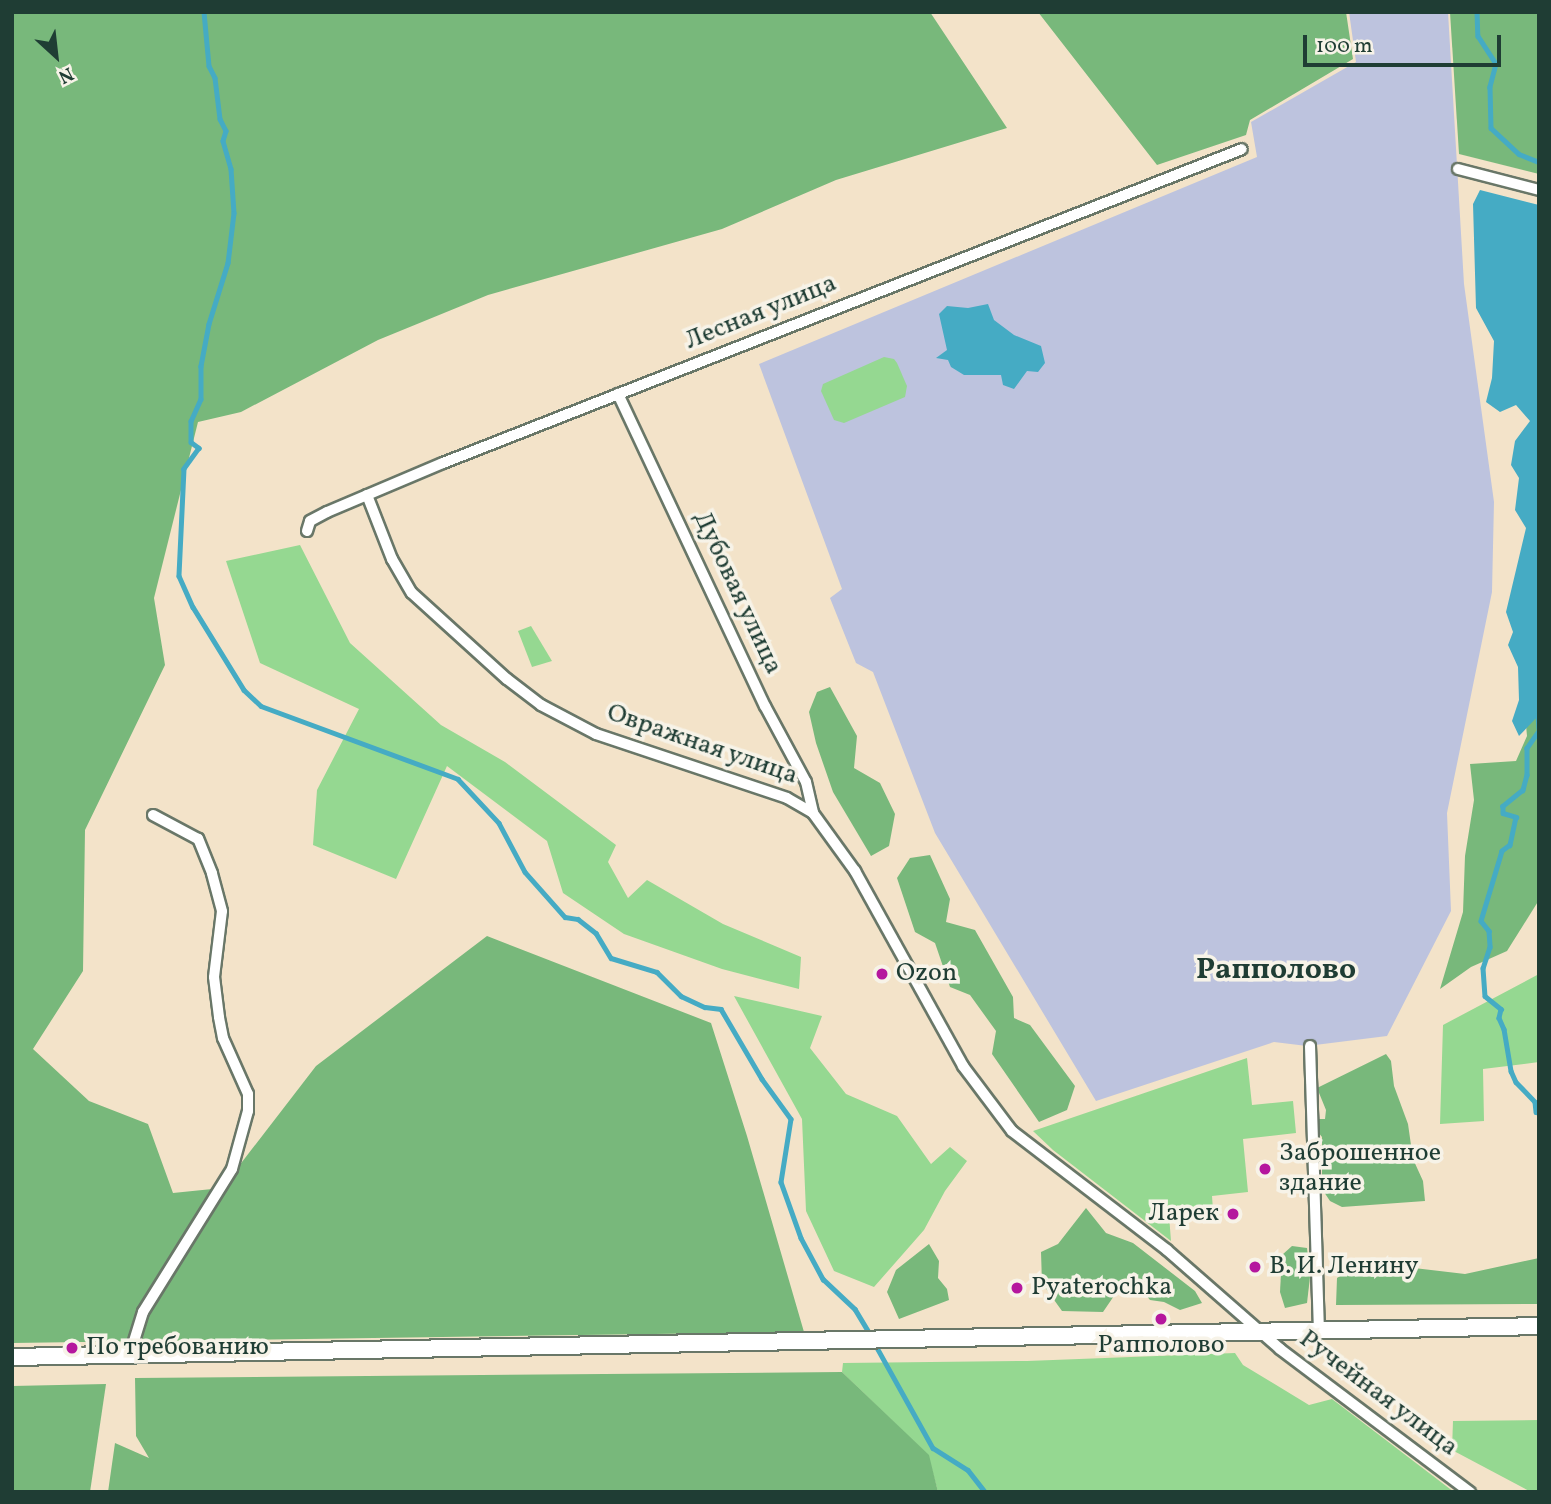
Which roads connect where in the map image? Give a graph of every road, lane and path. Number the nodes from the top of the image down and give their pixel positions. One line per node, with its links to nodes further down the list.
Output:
1 (1242, 149): 4 (street, Лесная улица)
2 (1458, 169): 3 (street)
3 (1539, 190)
4 (618, 394): 5 (street, Лесная улица); 7 (street, Дубовая улица)
5 (367, 495): 6 (street, Лесная улица); 7 (street, Овражная улица)
6 (307, 531)
7 (813, 813): 11 (street, Овражная улица)
8 (153, 816): 13 (street)
9 (1310, 1046): 12 (street)
10 (1539, 1326): 12 (main road)
11 (1260, 1331): 12 (main road); 13 (main road); 15 (street, Ручейная улица)
12 (1319, 1331)
13 (130, 1354): 14 (main road)
14 (12, 1357)
15 (1470, 1492)

